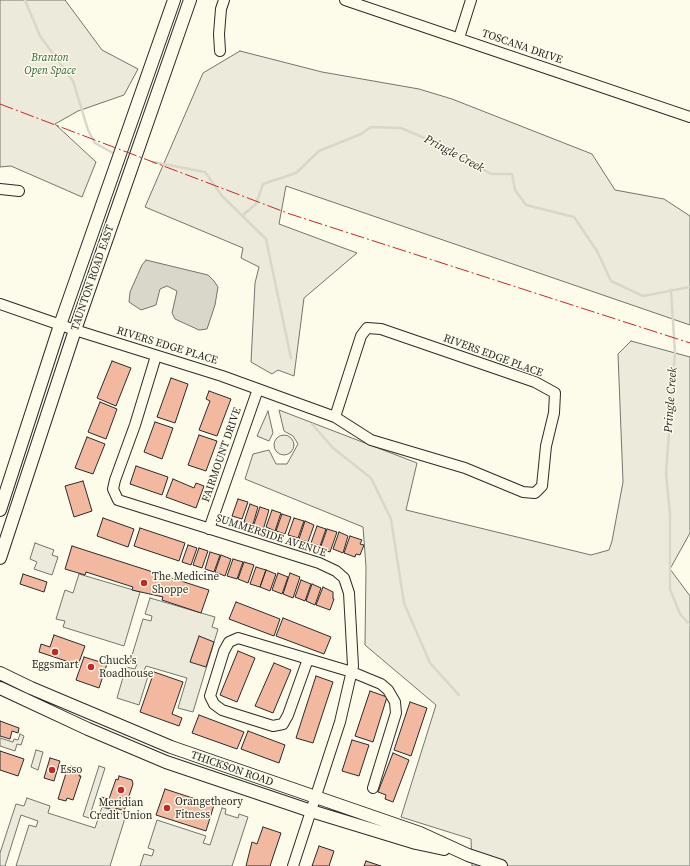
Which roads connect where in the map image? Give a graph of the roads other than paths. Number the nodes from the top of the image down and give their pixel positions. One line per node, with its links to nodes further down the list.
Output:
1 (224, 0): 7 (street)
2 (345, 0): 6 (street, TOSCANA DRIVE)
3 (471, 0): 6 (street)
4 (173, 3): 5 (main road); 12 (main road, TAUNTON ROAD EAST)
5 (188, 5): 13 (main road, TAUNTON ROAD EAST)
6 (459, 38): 8 (street, TOSCANA DRIVE)
7 (220, 51)
8 (690, 117)
9 (0, 190): 10 (street)
10 (19, 191)
11 (0, 304): 12 (street, RIVERS EDGE PLACE)
12 (60, 325): 13 (street, RIVERS EDGE PLACE); 17 (main road, TAUNTON ROAD EAST)
13 (74, 330): 14 (street, RIVERS EDGE PLACE); 19 (main road, TAUNTON ROAD EAST)
14 (156, 356): 15 (street, RIVERS EDGE PLACE); 18 (street, SUMMERSIDE AVENUE)
15 (258, 389): 16 (street, RIVERS EDGE PLACE); 18 (street, FAIRMOUNT DRIVE)
16 (335, 417): 16 (street, RIVERS EDGE PLACE)
17 (0, 510)
18 (209, 529): 22 (street, SUMMERSIDE AVENUE)
19 (0, 558)
20 (308, 659): 20 (street); 22 (street)
21 (0, 664): 25 (main road)
22 (352, 672): 26 (street); 27 (street, SUMMERSIDE AVENUE)
23 (0, 673): 25 (main road, THICKSON ROAD)
24 (0, 688): 28 (main road, THICKSON ROAD)
25 (30, 688): 27 (main road, THICKSON ROAD)
26 (373, 788)
27 (316, 798): 28 (street, SUMMERSIDE AVENUE); 29 (main road, THICKSON ROAD)
28 (311, 812): 29 (main road, THICKSON ROAD); 30 (street, SUMMERSIDE AVENUE)
29 (468, 855): 31 (main road, THICKSON ROAD)
30 (294, 866)
31 (502, 866)

